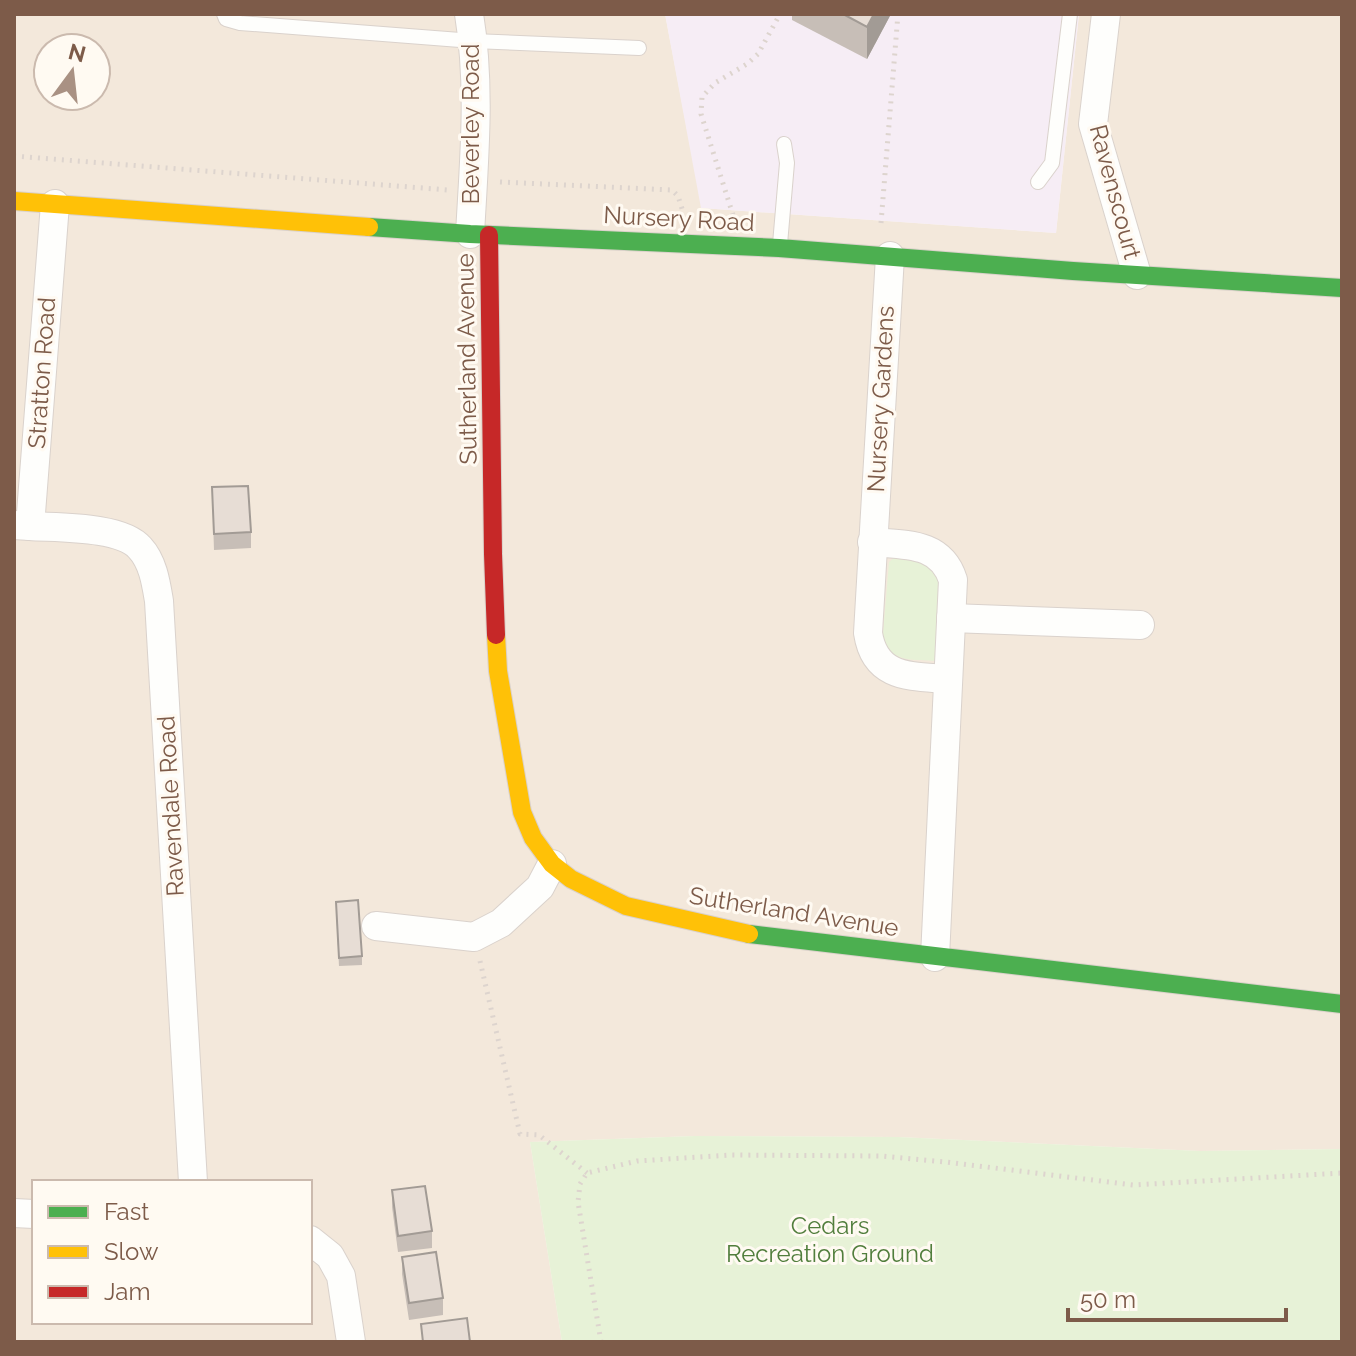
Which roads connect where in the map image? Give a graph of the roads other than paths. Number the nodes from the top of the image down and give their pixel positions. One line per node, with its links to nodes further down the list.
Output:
1 (224, 14): 4 (lane)
2 (1070, 14): 7 (lane)
3 (1106, 14): 13 (street, Ravenscourt)
4 (471, 28): 5 (lane); 10 (street, Beverley Road)
5 (639, 48)
6 (784, 144): 11 (lane)
7 (1038, 182)
8 (14, 201): 9 (street, Nursery Road)
9 (55, 204): 10 (street, Nursery Road); 15 (street, Stratton Road)
10 (480, 234): 11 (street, Nursery Road); 20 (street, Sutherland Avenue)
11 (779, 248): 12 (street, Nursery Road)
12 (890, 256): 13 (street, Nursery Road); 16 (street, Nursery Gardens)
13 (1137, 275): 14 (street, Nursery Road)
14 (1342, 288)
15 (22, 526): 24 (street, Ravendale Road)
16 (872, 542): 17 (street); 19 (street, Nursery Gardens)
17 (951, 618): 18 (street); 19 (street)
18 (1140, 626)
19 (947, 679): 22 (street)
20 (552, 864): 21 (street); 22 (street, Sutherland Avenue)
21 (376, 926)
22 (935, 957): 23 (street, Sutherland Avenue)
23 (1342, 1004)
24 (193, 1180)
25 (312, 1242): 26 (street)
26 (351, 1342)

